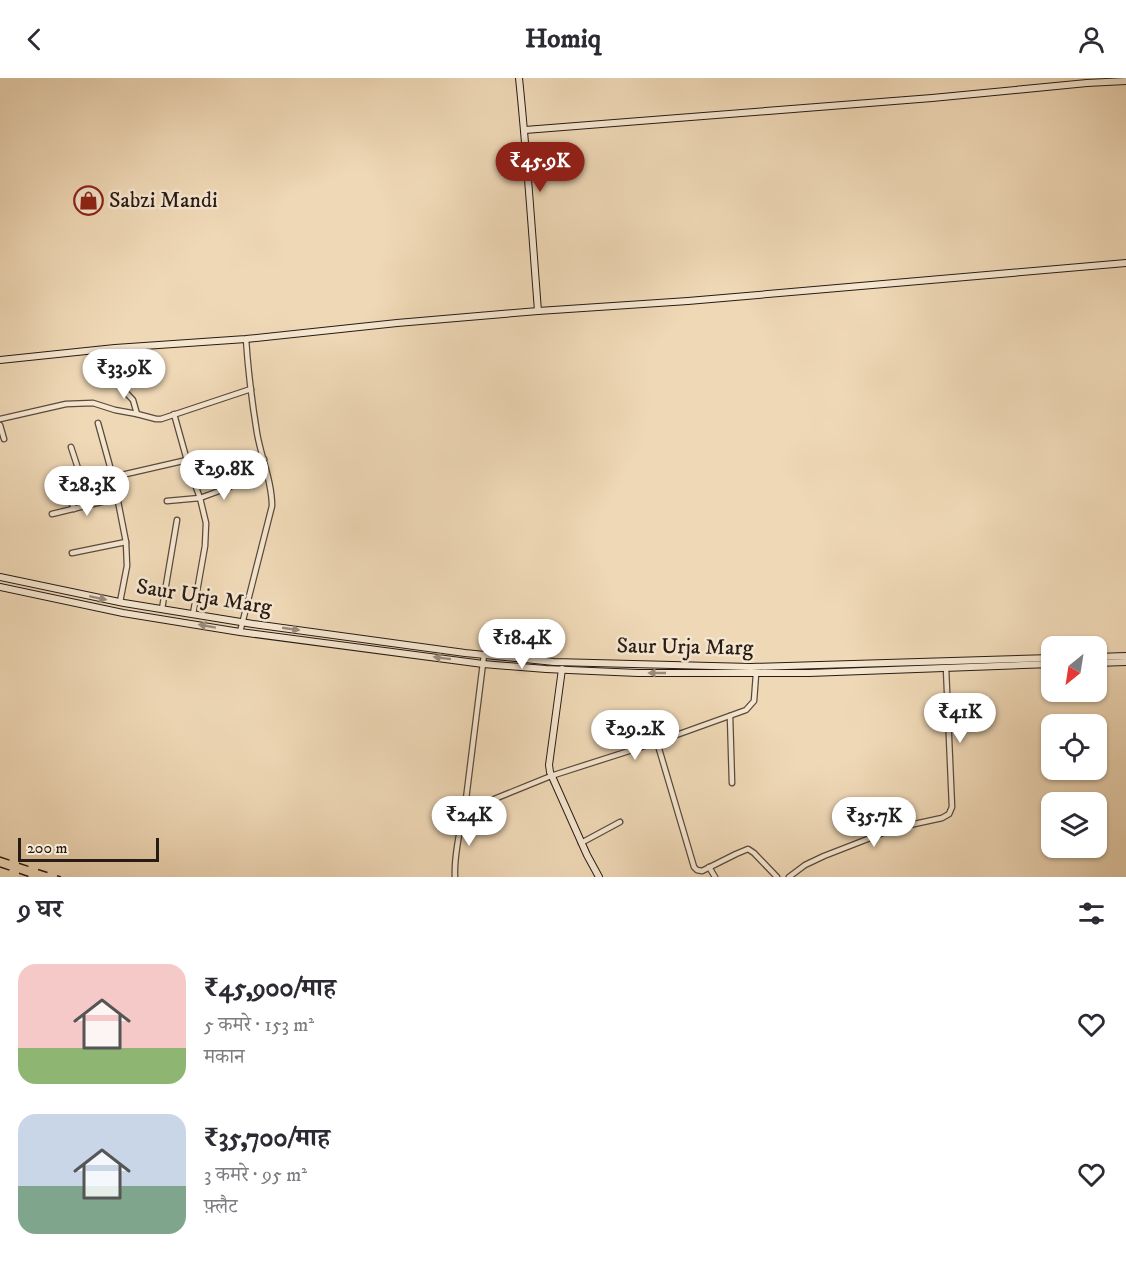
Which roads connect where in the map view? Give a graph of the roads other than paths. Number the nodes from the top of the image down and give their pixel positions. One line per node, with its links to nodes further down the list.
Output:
1 (519, 78): 3 (street)
2 (1126, 81): 3 (street)
3 (525, 130): 5 (street)
4 (1126, 263): 5 (street)
5 (538, 311): 6 (street)
6 (246, 339): 7 (street); 9 (street)
7 (105, 349): 8 (street); 10 (street)
8 (0, 360)
9 (251, 389): 11 (street); 17 (street)
10 (138, 414): 11 (street); 12 (street)
11 (174, 414): 18 (street)
12 (0, 419)
13 (98, 423): 19 (street)
14 (0, 425): 15 (street)
15 (4, 439)
16 (71, 447): 24 (street)
17 (264, 459): 22 (street); 37 (street)
18 (187, 460): 19 (street); 22 (street)
19 (113, 477): 21 (street)
20 (64, 480): 25 (street)
21 (118, 498): 24 (street); 28 (street)
22 (200, 498): 23 (street); 36 (street)
23 (167, 501)
24 (90, 505): 25 (street)
25 (74, 508): 26 (street)
26 (52, 514)
27 (177, 520): 35 (street)
28 (126, 542): 29 (street); 34 (street)
29 (72, 553)
30 (0, 577): 32 (street, Saur Urja Marg)
31 (0, 587): 33 (street, Saur Urja Marg)
32 (61, 590): 33 (street); 34 (street, Saur Urja Marg, one-way to 34)
33 (59, 600): 38 (street, Saur Urja Marg, one-way to 33)
34 (120, 602): 35 (street, Saur Urja Marg)
35 (162, 609): 36 (street, Saur Urja Marg)
36 (193, 614): 37 (street, Saur Urja Marg)
37 (242, 622): 38 (street); 39 (street, Saur Urja Marg, one-way to 39)
38 (240, 632): 46 (street, Saur Urja Marg, one-way to 38)
39 (484, 654): 43 (street, Saur Urja Marg); 46 (street)
40 (1126, 656): 41 (street)
41 (1107, 657)
42 (1041, 658): 43 (street, Saur Urja Marg)
43 (563, 662): 49 (street)
44 (1126, 662): 45 (street)
45 (1107, 663)
46 (483, 664): 49 (street, Saur Urja Marg); 55 (street)
47 (1041, 664): 48 (street, Saur Urja Marg)
48 (946, 668): 50 (street, Saur Urja Marg); 63 (street)
49 (561, 670): 50 (street, Saur Urja Marg, one-way to 49); 53 (street)
50 (756, 674): 51 (street)
51 (729, 716): 52 (street); 54 (street)
52 (657, 742): 53 (street); 58 (street)
53 (550, 776): 55 (street); 57 (street)
54 (732, 783)
55 (464, 815): 59 (street)
56 (620, 822): 57 (street)
57 (581, 843): 60 (street)
58 (710, 867): 61 (street); 62 (street)
59 (455, 877)
60 (599, 877)
61 (715, 877)
62 (777, 877)
63 (789, 877)

